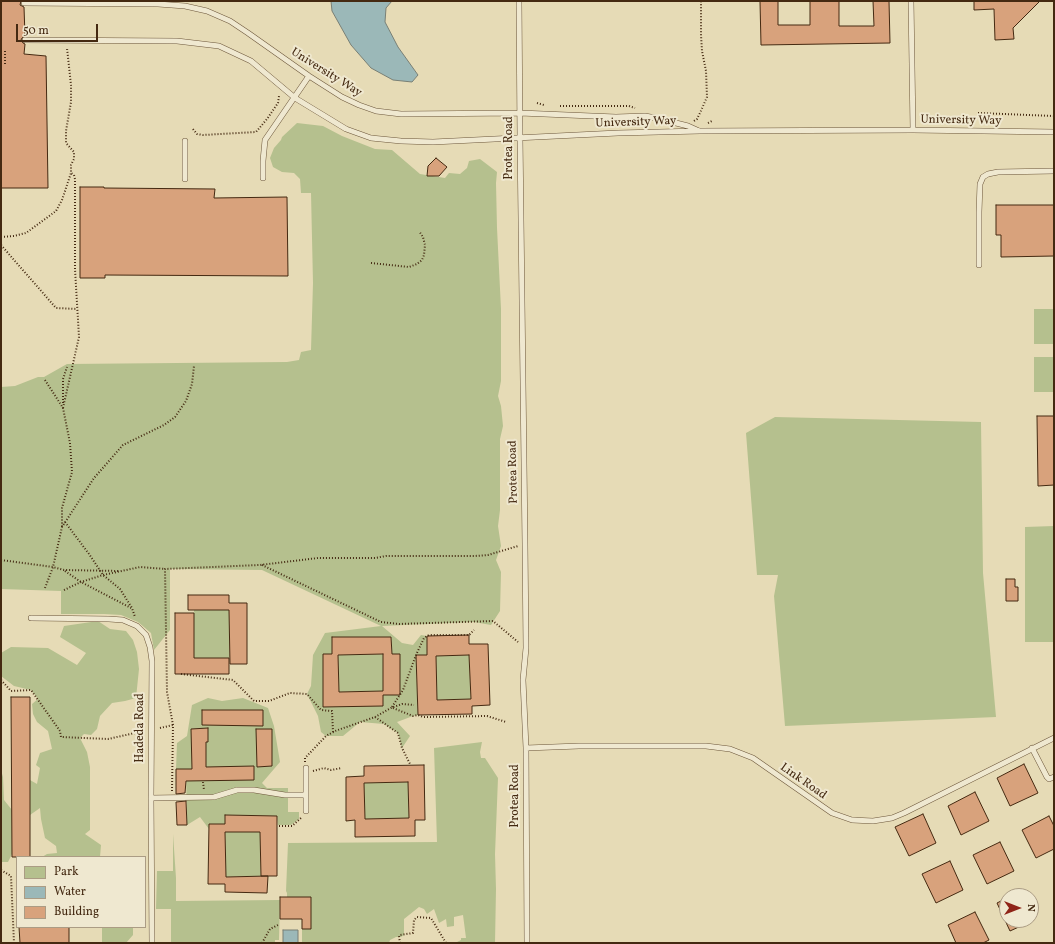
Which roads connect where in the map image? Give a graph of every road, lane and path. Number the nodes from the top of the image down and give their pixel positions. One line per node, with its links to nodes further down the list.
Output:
1 (519, 1): 12 (lane, Protea Road)
2 (700, 1): 15 (path)
3 (911, 1): 17 (lane)
4 (24, 3): 9 (lane, University Way)
5 (25, 40): 6 (lane, University Way)
6 (67, 41): 11 (lane, University Way); 23 (path)
7 (4, 51): 8 (path)
8 (5, 65)
9 (309, 76): 11 (lane); 12 (lane, University Way)
10 (279, 96): 16 (path)
11 (294, 98): 20 (lane, University Way); 24 (lane)
12 (520, 112): 15 (lane, University Way); 20 (lane, Protea Road)
13 (978, 113): 14 (path)
14 (1054, 116)
15 (688, 126): 18 (lane, University Way)
16 (193, 129)
17 (913, 130): 18 (lane, University Way); 19 (lane, University Way)
18 (700, 131): 20 (lane, University Way)
19 (1054, 132)
20 (520, 138): 38 (lane, Protea Road)
21 (185, 141): 25 (lane)
22 (1054, 171): 30 (lane)
23 (71, 173): 27 (path); 31 (path)
24 (263, 178)
25 (185, 179)
26 (419, 231): 29 (path)
27 (1, 236)
28 (1, 245): 31 (path)
29 (372, 263)
30 (979, 265)
31 (78, 309): 35 (path)
32 (194, 366): 36 (path)
33 (67, 367): 35 (path)
34 (45, 380): 35 (path)
35 (63, 408): 37 (path)
36 (65, 522): 37 (path); 44 (path)
37 (62, 527): 41 (path)
38 (525, 544): 40 (path); 54 (lane, Protea Road)
39 (1, 560): 41 (path)
40 (260, 565): 42 (path); 54 (path)
41 (52, 567): 43 (path); 48 (path)
42 (165, 569): 45 (path); 61 (path)
43 (64, 570): 44 (path); 47 (path)
44 (100, 571): 45 (path); 46 (path)
45 (120, 572): 46 (path)
46 (103, 575): 47 (path); 50 (path)
47 (81, 582): 49 (path); 50 (path)
48 (44, 588)
49 (64, 590)
50 (132, 608): 52 (path)
51 (31, 618): 52 (lane)
52 (137, 626): 62 (lane, Hadeda Road)
53 (474, 630): 58 (path)
54 (526, 648): 65 (lane, Protea Road)
55 (181, 674): 63 (path)
56 (1, 680): 62 (path)
57 (414, 705): 58 (path)
58 (391, 708): 59 (path); 60 (path)
59 (375, 717): 63 (path); 67 (path)
60 (506, 722)
61 (173, 725): 62 (path); 72 (path)
62 (151, 730): 73 (lane, Hadeda Road)
63 (333, 732): 69 (path)
64 (1054, 738): 66 (lane, Link Road)
65 (526, 748): 66 (lane, Link Road); 83 (lane, Protea Road)
66 (1032, 748): 70 (lane)
67 (410, 764)
68 (342, 768): 69 (path)
69 (306, 771): 71 (lane)
70 (1054, 777)
71 (306, 795): 72 (lane); 74 (lane)
72 (172, 797): 73 (lane)
73 (151, 798): 79 (lane, Hadeda Road)
74 (306, 811): 75 (path)
75 (279, 826)
76 (1, 870): 78 (path)
77 (278, 925): 80 (path)
78 (14, 943)
79 (152, 943)
80 (262, 943)
81 (400, 943): 82 (path)
82 (446, 943)
83 (527, 943)

